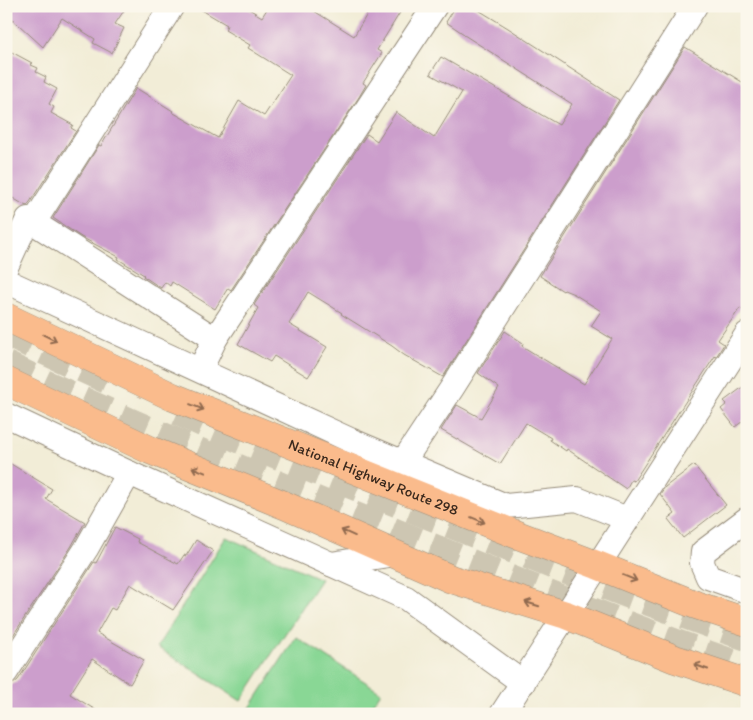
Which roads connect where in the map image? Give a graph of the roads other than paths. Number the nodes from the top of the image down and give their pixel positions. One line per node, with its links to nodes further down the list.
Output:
1 (172, 6): 4 (street)
2 (435, 6): 9 (street)
3 (695, 6): 14 (street)
4 (34, 222): 5 (street); 9 (street)
5 (6, 267)
6 (6, 281): 10 (street)
7 (6, 317): 15 (highway, National Highway Route 298, one-way to 15)
8 (747, 334): 17 (street)
9 (215, 339): 10 (street)
10 (200, 370): 13 (street)
11 (6, 381): 19 (highway, one-way to 11)
12 (6, 415): 16 (street)
13 (350, 440): 14 (street); 15 (street)
14 (403, 462): 17 (street)
15 (355, 470): 21 (highway, National Highway Route 298, one-way to 21)
16 (129, 473): 20 (street); 25 (street)
17 (627, 519): 21 (street)
18 (747, 519): 22 (street)
19 (395, 554): 20 (street); 23 (highway, one-way to 19)
20 (331, 564): 26 (street)
21 (597, 565): 23 (street); 24 (highway, National Highway Route 298, one-way to 24)
22 (747, 591)
23 (566, 615): 26 (street); 27 (highway, one-way to 23)
24 (747, 622)
25 (6, 672)
26 (523, 682): 28 (street)
27 (747, 683)
28 (502, 714)

